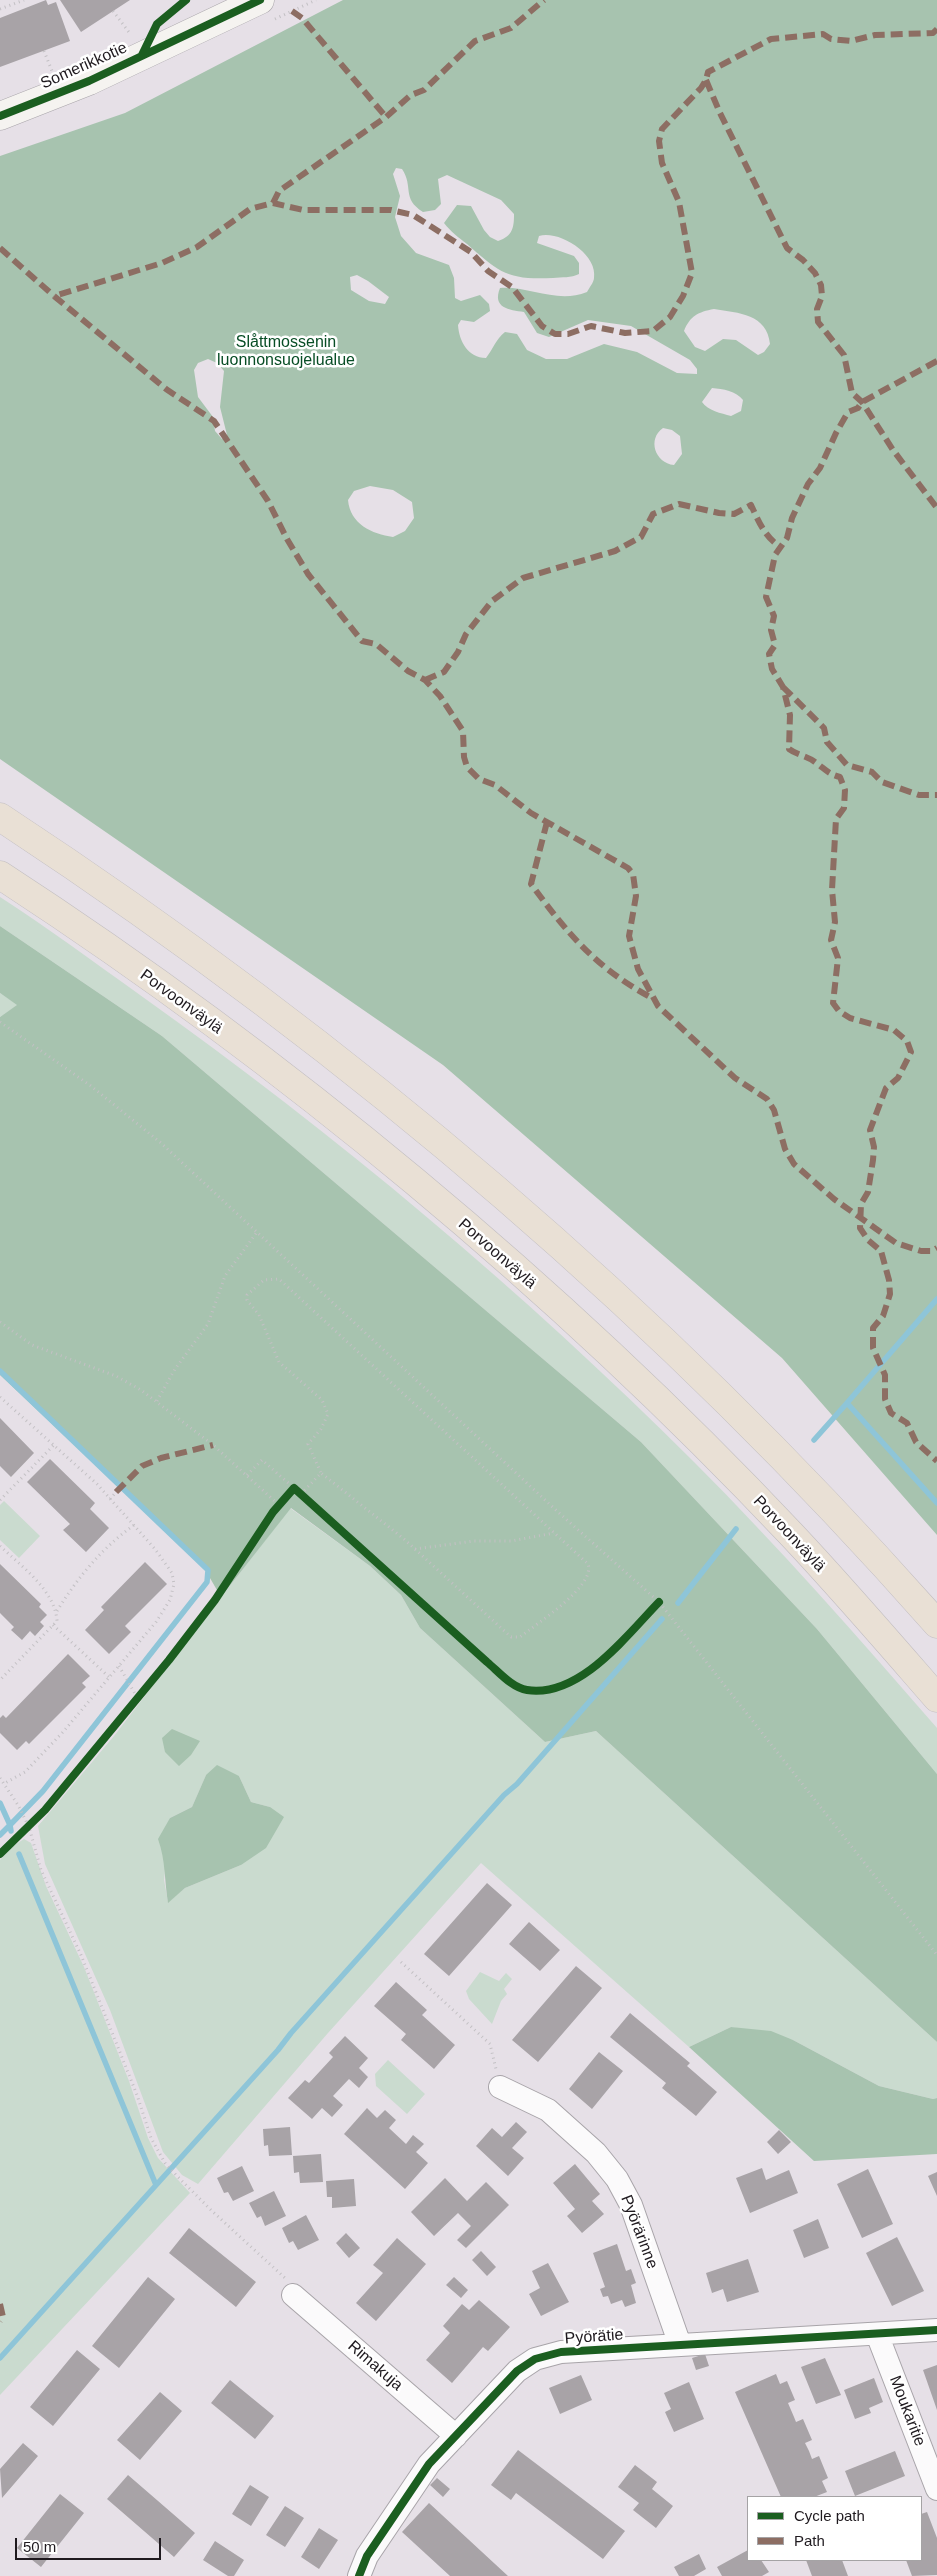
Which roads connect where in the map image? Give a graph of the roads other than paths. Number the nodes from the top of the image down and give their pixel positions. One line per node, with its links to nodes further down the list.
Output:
1 (260, 0): 2 (main road, Somerikkotie)
2 (0, 116)
3 (0, 817): 5 (highway)
4 (0, 875): 6 (highway, Porvoonväylä)
5 (937, 1624)
6 (937, 1698)
7 (500, 2087): 11 (street, Pyörärinne)
8 (293, 2295): 12 (street, Rimakuja)
9 (937, 2330): 10 (street, Pyörätie)
10 (878, 2334): 11 (street, Pyörätie); 13 (street, Moukaritie)
11 (680, 2345): 12 (street, Pyörätie)
12 (456, 2436): 14 (street, Pyörätie)
13 (937, 2489)
14 (358, 2576)

